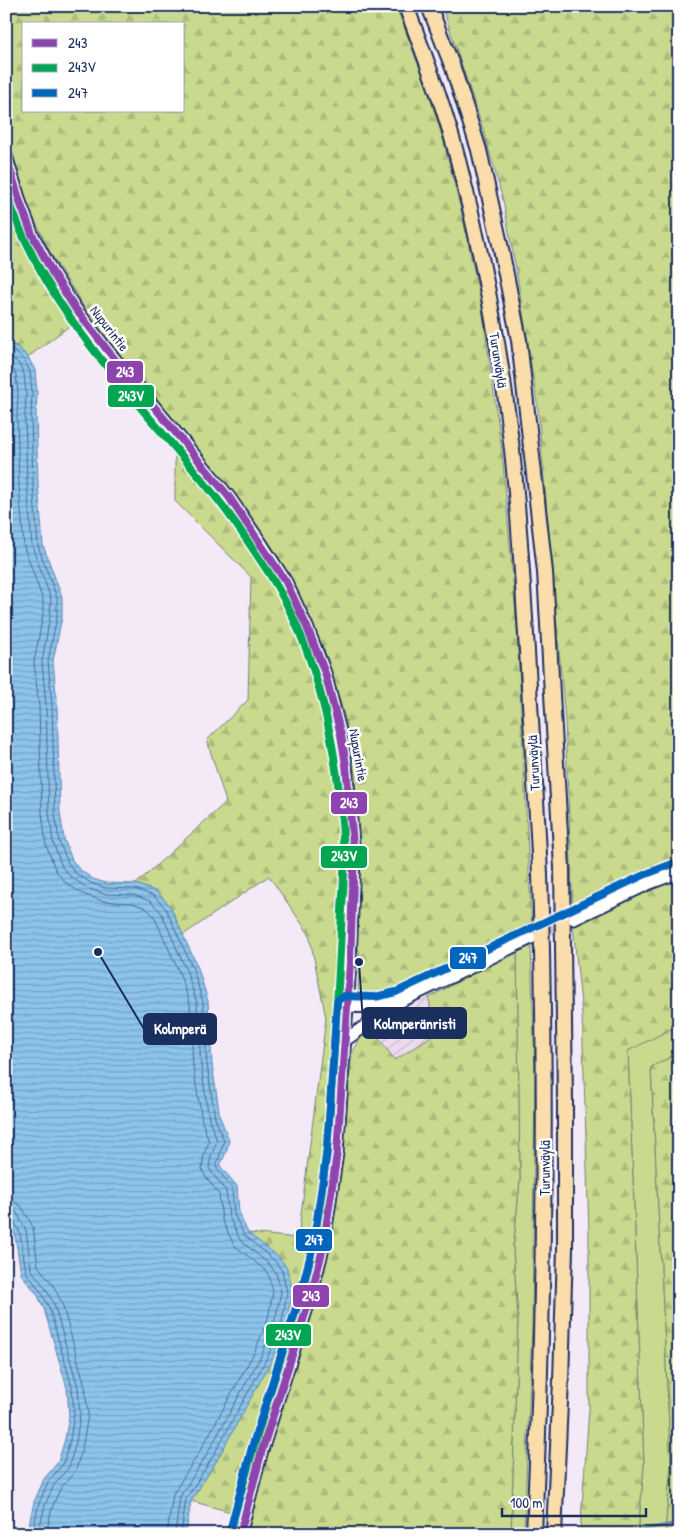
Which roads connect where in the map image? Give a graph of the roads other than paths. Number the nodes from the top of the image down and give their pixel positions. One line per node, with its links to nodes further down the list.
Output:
1 (406, 6): 11 (highway, Turunväylä)
2 (429, 6): 12 (highway, Turunväylä)
3 (6, 156): 8 (main road, Nupurintie)
4 (679, 872): 5 (main road)
5 (574, 919)
6 (531, 938): 7 (main road)
7 (399, 1002): 8 (main road); 9 (main road)
8 (346, 1006): 9 (main road, Nupurintie)
9 (344, 1041): 10 (main road, Nupurintie)
10 (240, 1534)
11 (534, 1534)
12 (554, 1534)

